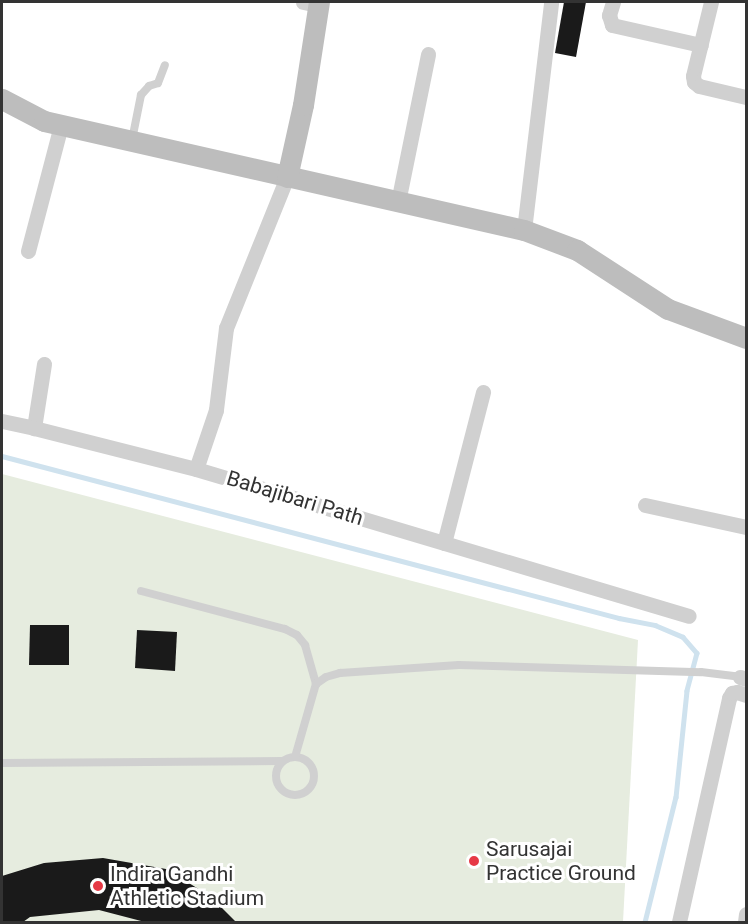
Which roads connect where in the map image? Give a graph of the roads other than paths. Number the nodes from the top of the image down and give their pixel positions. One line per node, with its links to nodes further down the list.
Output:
1 (550, 2): 14 (street)
2 (613, 2): 5 (street)
3 (711, 2): 5 (street)
4 (313, 3): 12 (street)
5 (700, 45): 8 (street)
6 (428, 54): 13 (street)
7 (165, 65): 11 (lane)
8 (747, 97)
9 (2, 99): 10 (street)
10 (61, 125): 11 (street); 15 (street)
11 (131, 141): 12 (street)
12 (287, 177): 13 (street); 21 (street)
13 (398, 202): 14 (street)
14 (524, 230): 16 (street)
15 (28, 252)
16 (747, 338)
17 (44, 364): 20 (street)
18 (483, 392): 24 (street)
19 (2, 421): 20 (street, Babajibari Path)
20 (34, 428): 21 (street, Babajibari Path)
21 (196, 469): 24 (street, Babajibari Path)
22 (645, 505): 23 (street)
23 (747, 527)
24 (444, 543): 26 (street, Babajibari Path)
25 (141, 591): 28 (lane)
26 (689, 616)
27 (743, 678): 28 (lane)
28 (316, 684): 30 (lane)
29 (747, 695): 34 (street)
30 (294, 757): 31 (lane); 31 (lane)
31 (282, 761): 32 (lane)
32 (2, 763)
33 (747, 914): 35 (street)
34 (679, 922)
35 (745, 922)

